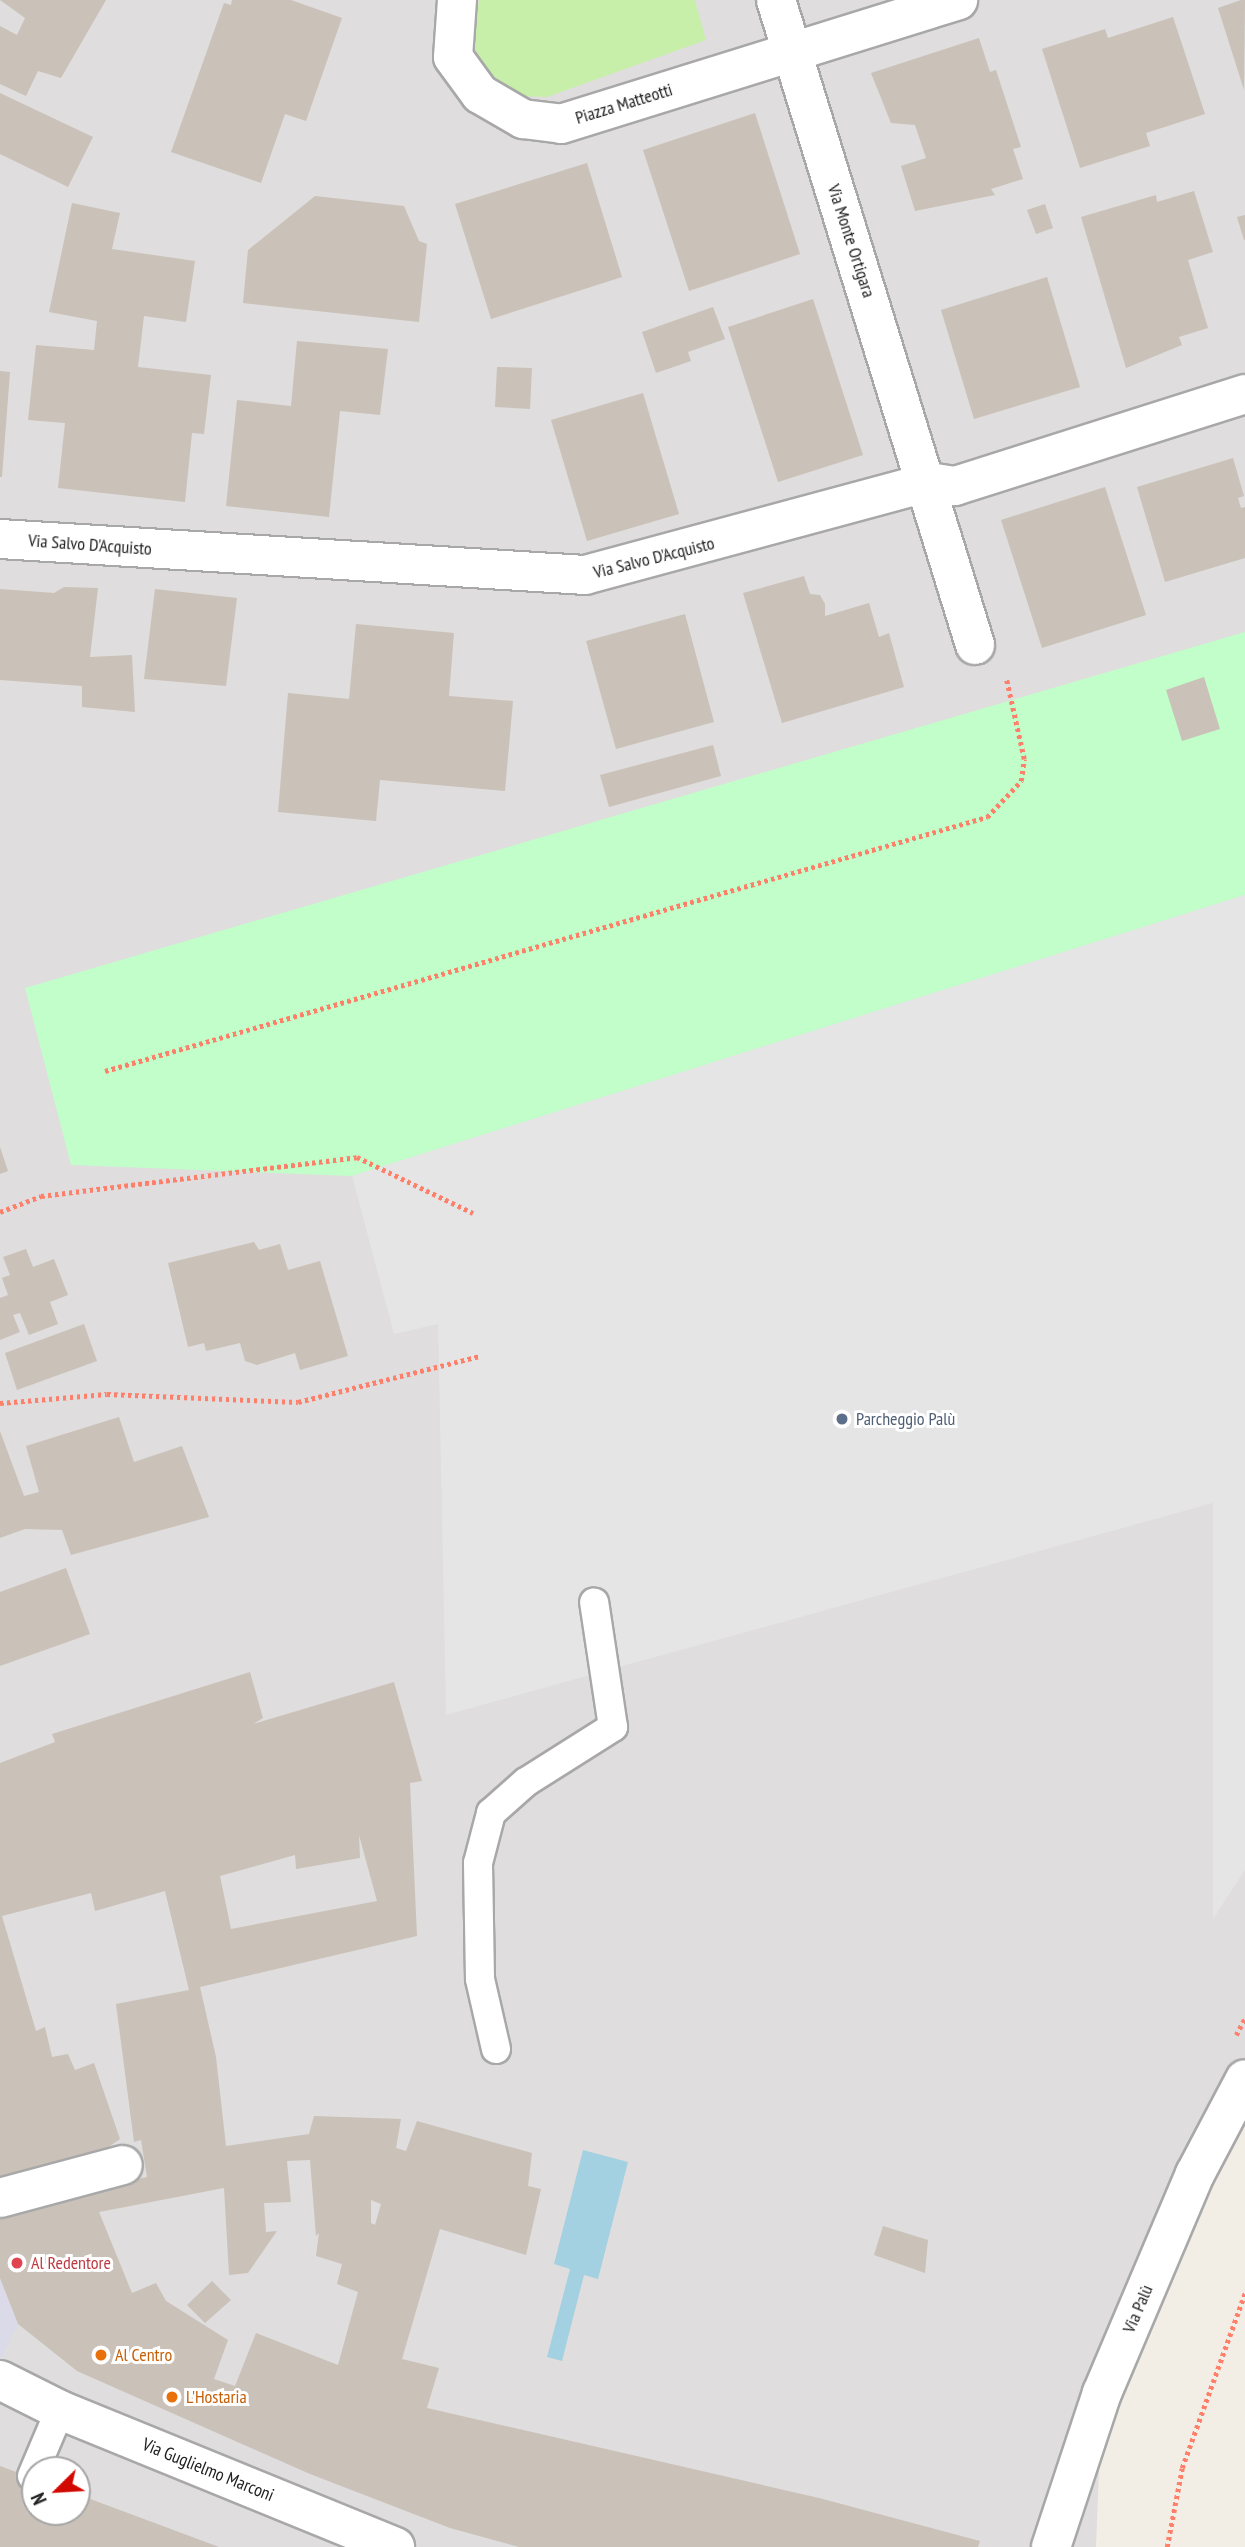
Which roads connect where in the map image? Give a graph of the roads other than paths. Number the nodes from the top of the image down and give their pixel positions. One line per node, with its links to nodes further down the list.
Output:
1 (457, 0): 4 (street, Piazza Matteotti)
2 (776, 0): 4 (street, Via Monte Ortigara)
3 (958, 0): 4 (street, Piazza Matteotti)
4 (790, 52): 6 (street, Via Monte Ortigara)
5 (1245, 394): 6 (street, Via Salvo D'Acquisto)
6 (929, 482): 7 (street, Via Salvo D'Acquisto); 8 (street, Via Monte Ortigara)
7 (0, 539)
8 (975, 645)
9 (594, 1602): 10 (lane)
10 (496, 2049)
11 (1245, 2079): 18 (street, Via Palù)
12 (123, 2165): 13 (street)
13 (0, 2199)
14 (7, 2382): 15 (street, Via Guglielmo Marconi)
15 (61, 2410): 16 (lane); 17 (street, Via Guglielmo Marconi)
16 (41, 2456)
17 (396, 2547)
18 (1051, 2547)

